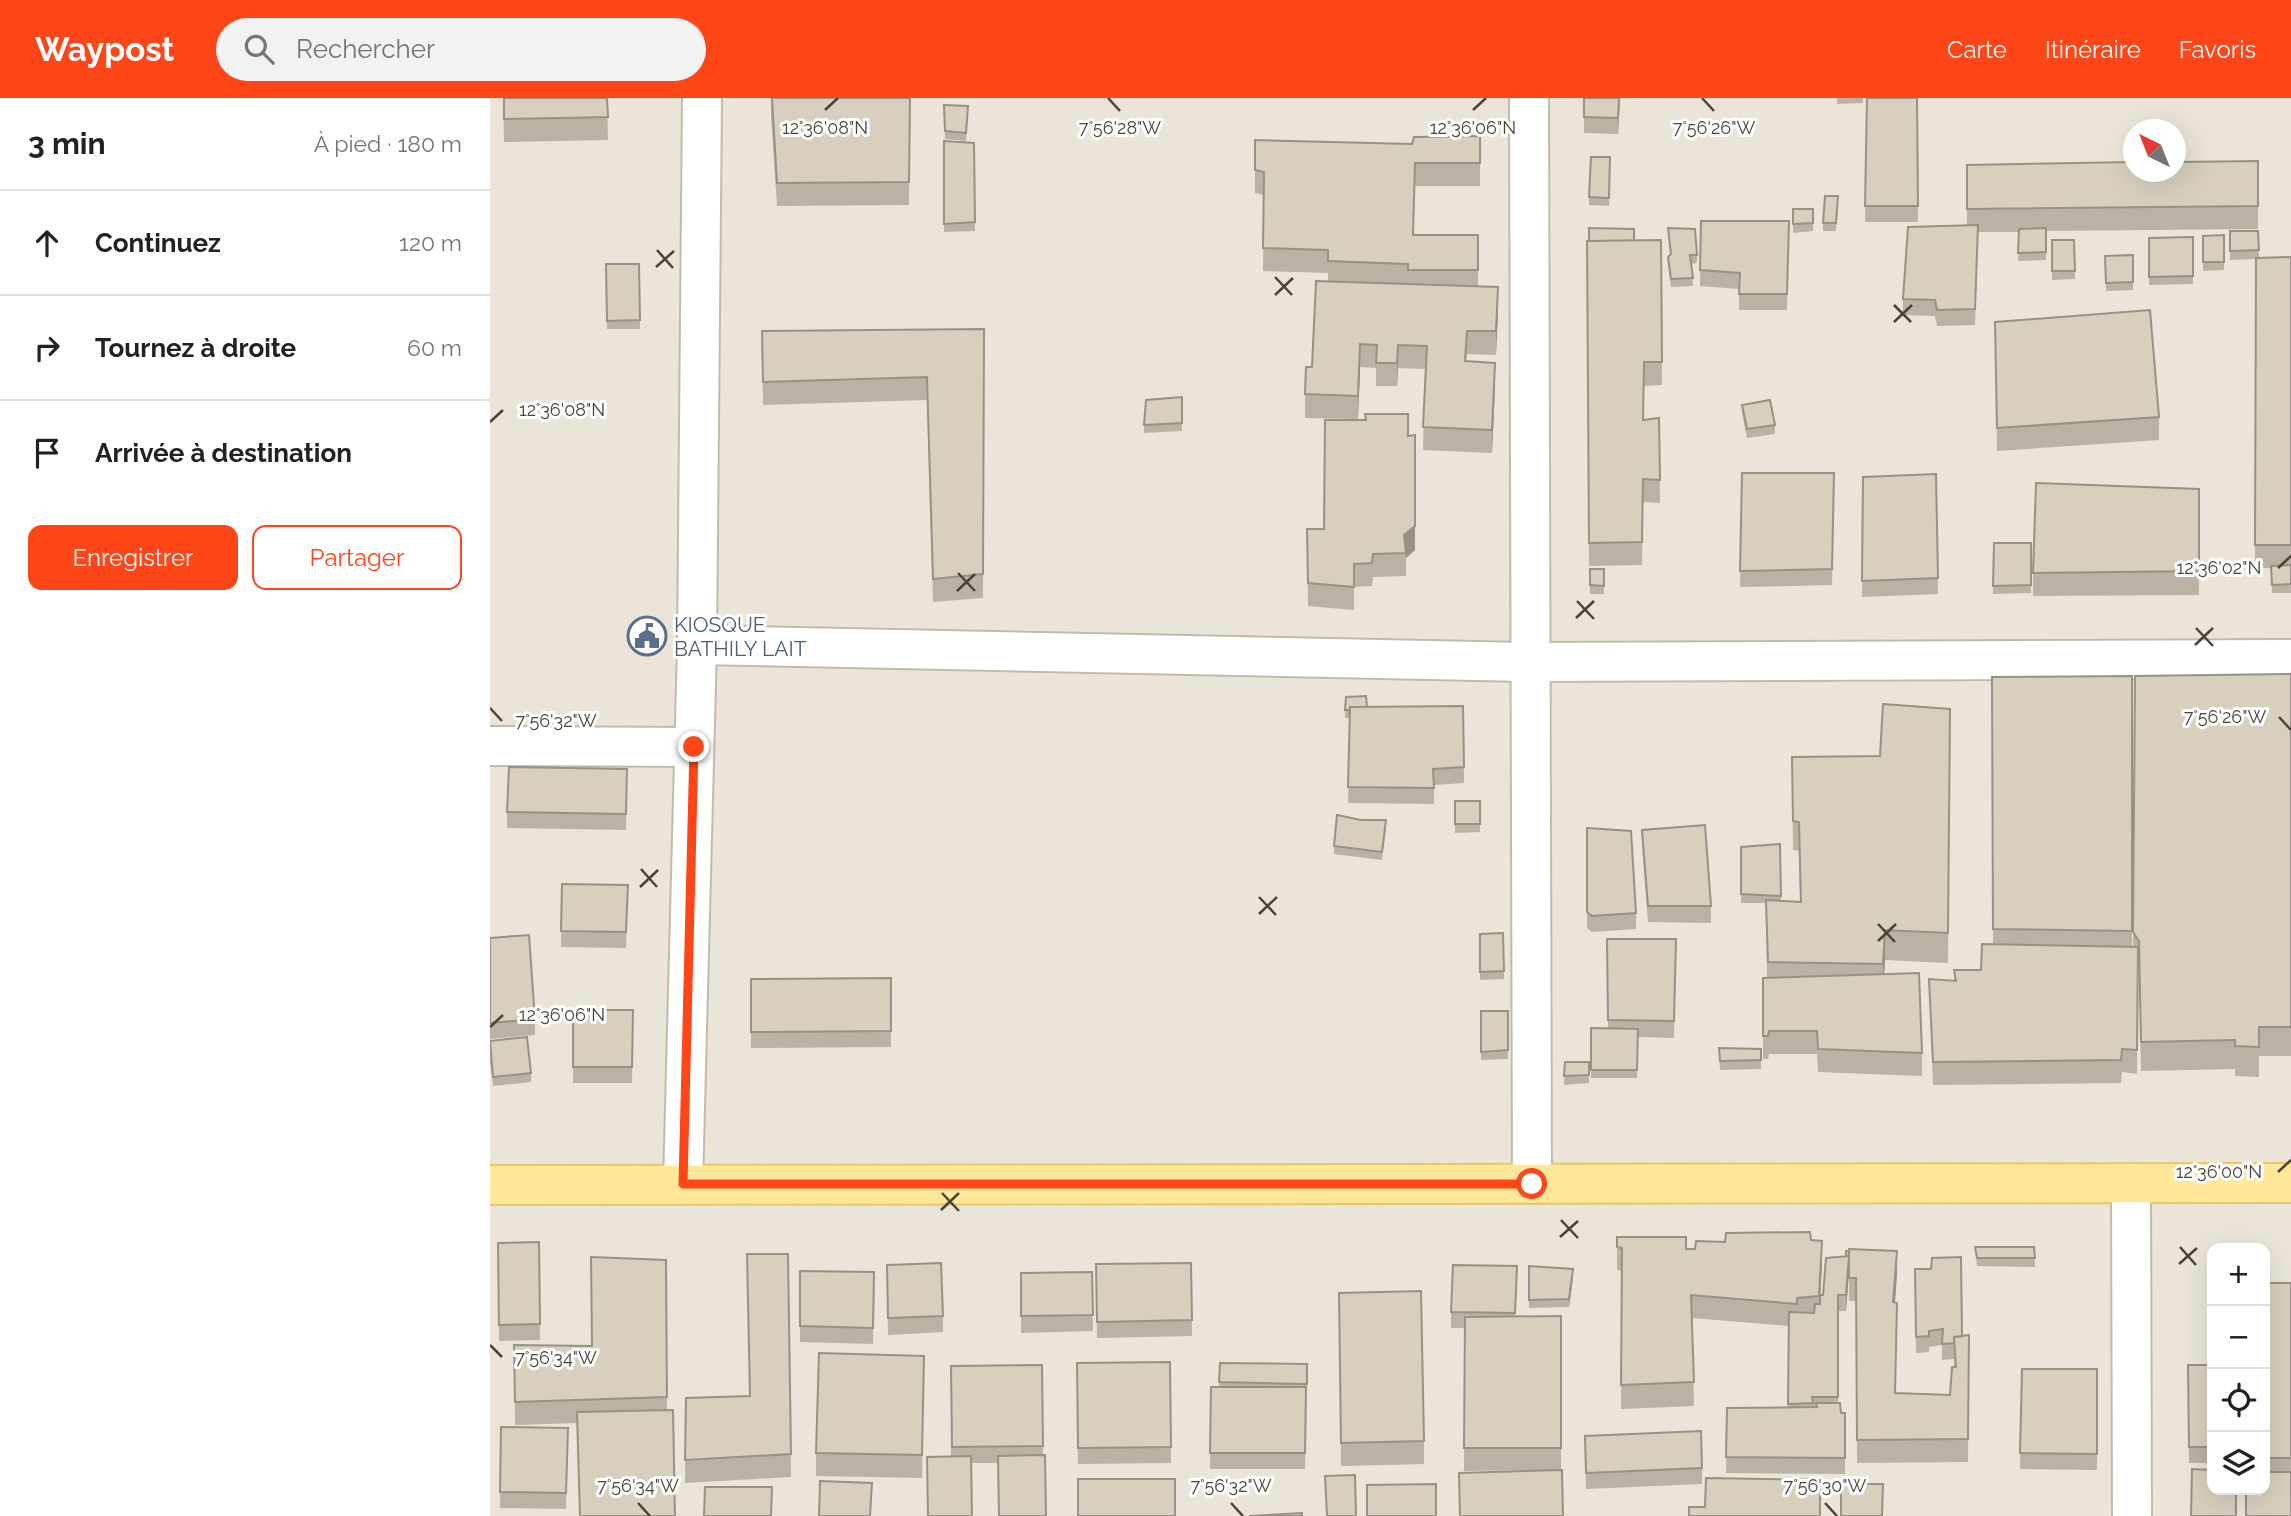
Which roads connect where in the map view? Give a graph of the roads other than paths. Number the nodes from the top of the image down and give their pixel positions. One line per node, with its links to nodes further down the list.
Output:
1 (702, 98): 3 (street)
2 (1529, 98): 5 (street)
3 (697, 645): 5 (street); 7 (street)
4 (2291, 659): 5 (street)
5 (1531, 662): 11 (street)
6 (490, 746): 7 (street)
7 (694, 747): 10 (street)
8 (2131, 1183): 9 (main road); 11 (main road); 13 (street)
9 (2291, 1183)
10 (683, 1184): 11 (main road); 12 (main road)
11 (1532, 1184)
12 (490, 1185)
13 (2132, 1516)

